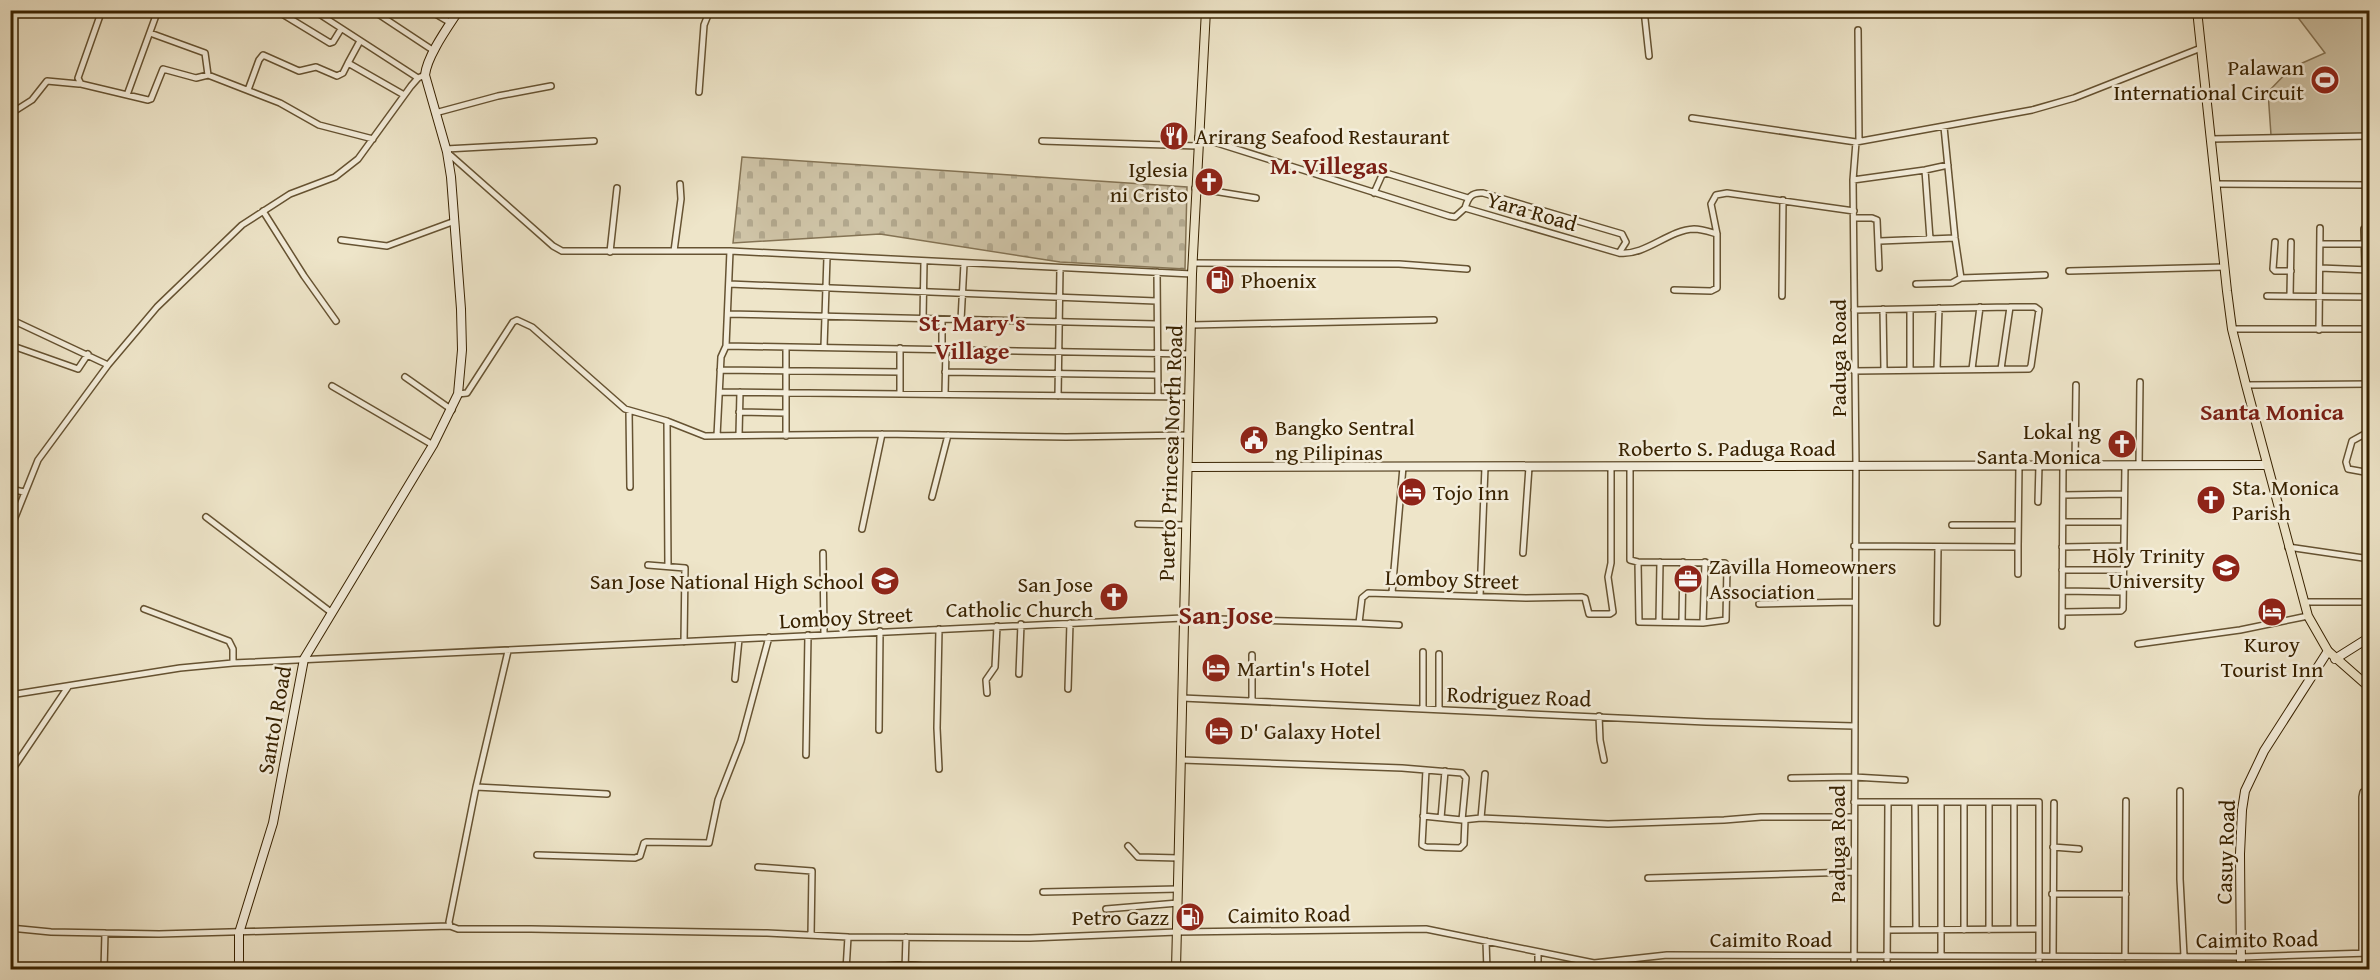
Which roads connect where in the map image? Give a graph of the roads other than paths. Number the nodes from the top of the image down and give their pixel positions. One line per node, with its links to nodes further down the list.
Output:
1 (102, 10): 25 (street)
2 (158, 10): 17 (street)
3 (284, 10): 15 (street)
4 (313, 10): 15 (street)
5 (372, 10): 20 (street)
6 (429, 10): 14 (street)
7 (459, 10): 14 (street)
8 (710, 10): 28 (street)
9 (1070, 10): 10 (street)
10 (1105, 10)
11 (1206, 10): 40 (main road, Puerto Princesa North Road)
12 (1644, 10): 21 (street)
13 (2197, 10): 19 (main road)
14 (451, 23): 20 (street)
15 (341, 29): 18 (street)
16 (1858, 30): 41 (street, Paduga Road)
17 (150, 33): 23 (street); 29 (street)
18 (360, 41): 22 (street); 24 (street)
19 (2201, 48): 34 (street); 37 (main road)
20 (434, 51): 24 (street)
21 (1649, 56)
22 (348, 63): 27 (street); 30 (street)
23 (208, 75): 27 (street); 29 (street)
24 (422, 77): 30 (street); 31 (street)
25 (79, 84): 29 (street); 32 (street)
26 (551, 86): 31 (street)
27 (248, 90): 36 (street)
28 (699, 92)
29 (127, 95)
30 (404, 95): 36 (street)
31 (435, 113): 42 (street)
32 (10, 114)
33 (1692, 118): 41 (street)
34 (1944, 127): 41 (street); 43 (street)
35 (2370, 136): 37 (street)
36 (373, 139): 56 (street)
37 (2211, 139): 47 (main road)
38 (594, 141): 42 (street)
39 (1042, 141): 40 (street, Yara Road)
40 (1197, 142): 50 (main road, Puerto Princesa North Road); 51 (street, Yara Road)
41 (1857, 142): 45 (street, Paduga Road)
42 (446, 151): 59 (street); 73 (street)
43 (1948, 165): 44 (street); 63 (street)
44 (1925, 170): 45 (street); 64 (street)
45 (1853, 180): 57 (street, Paduga Road)
46 (680, 184): 71 (street)
47 (2216, 184): 48 (street); 79 (main road)
48 (2370, 185)
49 (617, 188): 73 (street)
50 (1195, 188): 52 (street); 77 (main road, Puerto Princesa North Road)
51 (1374, 193): 53 (street); 55 (street, Yara Road)
52 (1256, 198)
53 (1468, 198): 55 (street); 74 (street)
54 (1783, 200): 57 (street); 62 (street); 97 (street)
55 (1465, 208): 74 (street, Yara Road)
56 (263, 211): 117 (street); 134 (street)
57 (1854, 211): 58 (street, Paduga Road)
58 (1854, 218): 66 (street); 109 (street, Paduga Road)
59 (455, 221): 65 (street); 156 (street)
60 (2319, 228): 69 (street)
61 (2364, 229): 70 (street)
62 (1717, 234): 74 (street); 94 (street)
63 (1955, 238): 64 (street); 90 (street)
64 (1930, 239): 66 (street)
65 (341, 240)
66 (1880, 241): 81 (street)
67 (2274, 242): 86 (street)
68 (2291, 243): 86 (street)
69 (2320, 244): 70 (street); 82 (street)
70 (2365, 244): 84 (street)
71 (674, 251): 72 (street); 73 (street)
72 (730, 251): 75 (street); 91 (street)
73 (610, 252)
74 (1619, 253)
75 (827, 256): 76 (street); 93 (street)
76 (924, 262): 78 (street); 95 (street)
77 (1192, 263): 83 (street); 88 (main road, Puerto Princesa North Road)
78 (964, 264): 80 (street); 96 (street)
79 (2225, 267): 85 (street); 121 (main road)
80 (1060, 268): 87 (street); 100 (street)
81 (1879, 268)
82 (2320, 268): 84 (street); 101 (street)
83 (1467, 269)
84 (2367, 270)
85 (2069, 271)
86 (2291, 271): 99 (street)
87 (1157, 272): 88 (street); 103 (street)
88 (1192, 274): 120 (main road, Puerto Princesa North Road)
89 (2045, 274): 90 (street)
90 (1961, 278): 92 (street)
91 (729, 284): 93 (street); 110 (street)
92 (1916, 284)
93 (826, 289): 95 (street); 111 (street)
94 (1674, 290)
95 (923, 292): 96 (street); 113 (street)
96 (962, 293): 100 (street); 115 (street)
97 (1782, 296)
98 (2267, 296): 99 (street)
99 (2290, 296): 101 (street)
100 (1060, 297): 103 (street); 118 (street)
101 (2319, 297): 102 (street); 123 (street)
102 (2370, 297)
103 (1156, 301): 119 (street)
104 (1980, 307): 105 (street); 106 (street); 137 (street)
105 (2010, 307): 138 (street); 138 (street)
106 (1939, 308): 108 (street); 136 (street)
107 (1883, 309): 108 (street); 109 (street); 140 (street)
108 (1910, 309): 135 (street)
109 (1854, 310): 142 (street, Paduga Road)
110 (728, 314): 111 (street); 125 (street)
111 (825, 317): 113 (street); 127 (street)
112 (10, 319): 132 (street)
113 (923, 319): 114 (street)
114 (942, 320): 115 (street); 129 (street)
115 (961, 320): 118 (street)
116 (1434, 320): 120 (street)
117 (336, 321)
118 (1059, 323): 119 (street); 130 (street)
119 (1156, 324): 131 (street)
120 (1191, 325): 133 (main road, Puerto Princesa North Road)
121 (2232, 329): 123 (street); 151 (main road)
122 (2370, 329): 123 (street)
123 (2319, 330)
124 (10, 345): 132 (street)
125 (726, 346): 126 (street); 139 (street)
126 (786, 347): 127 (street); 141 (street)
127 (824, 347): 128 (street)
128 (900, 348): 129 (street); 143 (street)
129 (944, 350): 130 (street); 144 (street)
130 (1059, 351): 131 (street); 145 (street)
131 (1156, 353): 133 (street); 146 (street)
132 (88, 354): 134 (street)
133 (1191, 354): 161 (main road, Puerto Princesa North Road)
134 (108, 365): 192 (street)
135 (1910, 369): 136 (street); 140 (street)
136 (1937, 369): 137 (street)
137 (1972, 369): 138 (street)
138 (2001, 369)
139 (720, 370): 141 (street); 153 (street)
140 (1884, 370): 142 (street)
141 (786, 371): 143 (street); 155 (street)
142 (1854, 371): 182 (street, Paduga Road)
143 (900, 372): 157 (street)
144 (945, 372): 145 (street); 158 (street)
145 (1059, 373): 146 (street); 159 (street)
146 (1157, 375): 160 (street)
147 (405, 377): 162 (street)
148 (2140, 382): 180 (street)
149 (2370, 384): 151 (street)
150 (2076, 385): 178 (street)
151 (2246, 385): 181 (main road)
152 (332, 386): 174 (street)
153 (720, 392): 154 (street); 172 (street)
154 (740, 392): 155 (street); 164 (street)
155 (786, 392): 157 (street); 165 (street)
156 (458, 394): 162 (street); 163 (street)
157 (900, 394): 158 (street)
158 (945, 394): 159 (street)
159 (1058, 396): 160 (street)
160 (1158, 396): 161 (street)
161 (1189, 397): 171 (main road, Puerto Princesa North Road)
162 (452, 410): 174 (street)
163 (629, 411): 166 (street); 190 (street)
164 (739, 412): 165 (street); 169 (street)
165 (786, 413): 173 (street)
166 (667, 421): 172 (street); 220 (street)
167 (2370, 431): 189 (street)
168 (882, 434): 170 (street); 173 (street); 204 (street)
169 (739, 435): 172 (street); 173 (street)
170 (948, 435): 171 (street); 195 (street)
171 (1188, 435): 183 (main road, Puerto Princesa North Road)
172 (717, 436)
173 (786, 436)
174 (433, 445): 234 (street)
175 (2019, 465): 176 (street, Roberto S. Paduga Road); 182 (street, Roberto S. Paduga Road); 203 (street)
176 (2039, 465): 177 (street, Roberto S. Paduga Road); 196 (street)
177 (2063, 465): 178 (street, Roberto S. Paduga Road); 194 (street)
178 (2075, 465): 179 (street, Roberto S. Paduga Road)
179 (2125, 465): 180 (street, Roberto S. Paduga Road); 193 (street)
180 (2139, 465): 181 (street, Roberto S. Paduga Road)
181 (2267, 465): 211 (main road)
182 (1856, 466): 188 (street, Roberto S. Paduga Road); 206 (street, Paduga Road)
183 (1188, 467): 184 (street, Roberto S. Paduga Road); 201 (main road, Puerto Princesa North Road)
184 (1402, 467): 185 (street, Roberto S. Paduga Road); 226 (street)
185 (1485, 467): 186 (street, Roberto S. Paduga Road); 227 (street)
186 (1529, 467): 187 (street, Roberto S. Paduga Road); 213 (street)
187 (1611, 467): 188 (street, Roberto S. Paduga Road); 227 (street, Lomboy Street)
188 (1630, 467): 215 (street)
189 (2370, 473)
190 (630, 487)
191 (10, 489): 192 (street)
192 (24, 492): 205 (street)
193 (2124, 494): 194 (street); 199 (street)
194 (2063, 495): 198 (street)
195 (932, 497)
196 (2038, 502)
197 (207, 517): 234 (street)
198 (2063, 522): 199 (street); 210 (street)
199 (2123, 522): 207 (street)
200 (1138, 524): 201 (street)
201 (1186, 525): 236 (main road, Puerto Princesa North Road)
202 (1952, 525): 203 (street)
203 (2018, 525): 209 (street)
204 (862, 529)
205 (10, 530)
206 (1854, 546): 208 (street); 228 (street, Paduga Road)
207 (2123, 546): 210 (street); 222 (street)
208 (1938, 547): 209 (street); 242 (street)
209 (2018, 547): 223 (street)
210 (2062, 547): 221 (street)
211 (2288, 547): 214 (street); 229 (main road)
212 (823, 553): 249 (street)
213 (1523, 553)
214 (2370, 559)
215 (1638, 562): 216 (street); 237 (street)
216 (1660, 562): 217 (street); 237 (street)
217 (1683, 562): 218 (street); 238 (street)
218 (1705, 562): 241 (street); 241 (street)
219 (648, 565): 220 (street)
220 (668, 566): 254 (street)
221 (2062, 570): 222 (street); 224 (street)
222 (2123, 570): 225 (street)
223 (2018, 574)
224 (2063, 591): 225 (street); 233 (street)
225 (2123, 592): 233 (street)
226 (1392, 593): 227 (street, Lomboy Street); 240 (street, Lomboy Street)
227 (1480, 596)
228 (1854, 602): 231 (street); 276 (street, Paduga Road)
229 (2304, 602): 230 (street); 235 (main road)
230 (2370, 602)
231 (1759, 604)
232 (144, 609): 263 (street)
233 (2063, 612): 246 (street)
234 (332, 613): 261 (street)
235 (2308, 616): 255 (street); 257 (main road)
236 (1183, 618): 239 (street, Lomboy Street); 240 (street, Lomboy Street); 271 (main road, Puerto Princesa North Road)
237 (1659, 622): 238 (street)
238 (1682, 622): 241 (street)
239 (1070, 623): 243 (street, Lomboy Street); 268 (street)
240 (1359, 623): 244 (street)
241 (1703, 623)
242 (1937, 623)
243 (1021, 624): 245 (street, Lomboy Street); 264 (street)
244 (1399, 625)
245 (997, 626): 247 (street, Lomboy Street); 269 (street)
246 (2062, 626)
247 (939, 628): 248 (street, Lomboy Street); 281 (street)
248 (880, 631): 249 (street, Lomboy Street); 277 (street)
249 (824, 634): 250 (street, Lomboy Street)
250 (808, 635): 252 (street, Lomboy Street); 278 (street)
251 (2370, 636): 262 (street)
252 (769, 637): 253 (street, Lomboy Street); 312 (street)
253 (739, 639): 254 (street, Lomboy Street); 265 (street)
254 (684, 642): 256 (street, Lomboy Street)
255 (2138, 644)
256 (508, 651): 261 (street, Lomboy Street); 289 (street)
257 (2328, 651): 262 (main road); 349 (street, Casuy Road)
258 (1423, 652): 273 (street)
259 (1439, 654): 274 (street)
260 (1252, 655): 272 (street)
261 (304, 659): 263 (street, Santol Road); 334 (street, Santol Road)
262 (2335, 659): 267 (main road)
263 (233, 663): 266 (street, Santol Road)
264 (1019, 674)
265 (735, 679)
266 (68, 687): 270 (street, Santol Road); 284 (street)
267 (2370, 688)
268 (1068, 689)
269 (987, 693)
270 (10, 695)
271 (1182, 698): 272 (street, Rodriguez Road); 279 (main road, Puerto Princesa North Road)
272 (1252, 701): 273 (street, Rodriguez Road)
273 (1423, 708): 274 (street, Rodriguez Road)
274 (1439, 709): 275 (street, Rodriguez Road)
275 (1599, 716): 276 (street, Rodriguez Road); 280 (street)
276 (1854, 726): 286 (street, Paduga Road)
277 (879, 730)
278 (806, 755)
279 (1182, 760): 282 (street); 313 (main road, Puerto Princesa North Road)
280 (1604, 760)
281 (939, 769)
282 (1426, 770): 283 (street); 302 (street)
283 (1445, 771): 305 (street); 307 (street)
284 (10, 772)
285 (1485, 774): 306 (street)
286 (1854, 777): 287 (street); 288 (street); 295 (street, Paduga Road)
287 (1791, 778)
288 (1905, 780)
289 (476, 787): 292 (street); 323 (street)
290 (2181, 791): 347 (street)
291 (2370, 791): 340 (street)
292 (607, 794)
293 (1941, 801): 297 (street); 298 (street); 331 (street)
294 (2126, 801): 320 (street)
295 (1854, 802): 296 (street); 304 (street, Paduga Road)
296 (1888, 802): 297 (street); 327 (street)
297 (1915, 802): 328 (street)
298 (1964, 802): 299 (street); 329 (street)
299 (1989, 802): 300 (street); 330 (street)
300 (2014, 803): 303 (street); 325 (street)
301 (2054, 803): 308 (street)
302 (1423, 816): 305 (street); 307 (street)
303 (2039, 816): 308 (street); 326 (street)
304 (1854, 817): 306 (street); 315 (street, Paduga Road)
305 (1442, 818): 307 (street)
306 (1481, 818): 307 (street)
307 (1463, 820)
308 (2053, 820): 310 (street)
309 (1128, 846): 313 (street)
310 (2053, 847): 311 (street); 319 (street)
311 (2079, 849)
312 (537, 855)
313 (1179, 858): 317 (main road, Puerto Princesa North Road)
314 (758, 867): 335 (street)
315 (1854, 872): 316 (street); 342 (street, Paduga Road)
316 (1648, 879)
317 (1178, 889): 318 (street); 321 (main road, Puerto Princesa North Road)
318 (1042, 892)
319 (2052, 894): 320 (street); 346 (street)
320 (2126, 894): 348 (street)
321 (1178, 903): 322 (street); 332 (main road, Puerto Princesa North Road)
322 (1106, 909)
323 (450, 926): 334 (street, Caimito Road); 335 (street, Caimito Road)
324 (10, 928): 333 (street, Caimito Road)
325 (2014, 929): 326 (street); 330 (street)
326 (2039, 929): 345 (street)
327 (1888, 930): 328 (street); 343 (street)
328 (1916, 930): 331 (street)
329 (1964, 930): 330 (street); 331 (street)
330 (1989, 930)
331 (1940, 931): 344 (street)
332 (1177, 932): 337 (street, Caimito Road); 338 (street, Caimito Road); 356 (main road, Puerto Princesa North Road)
333 (105, 933): 334 (street, Caimito Road); 351 (street)
334 (239, 933): 352 (street, Santol Road)
335 (810, 935): 336 (street, Caimito Road)
336 (848, 937): 337 (street, Caimito Road); 353 (street)
337 (906, 937): 350 (street)
338 (1486, 941): 339 (street, Caimito Road); 357 (street)
339 (1538, 952): 342 (street, Caimito Road); 358 (street)
340 (2362, 953): 341 (street, Caimito Road); 349 (street, Caimito Road)
341 (2370, 953)
342 (1854, 955): 343 (street, Caimito Road); 359 (street, Paduga Road)
343 (1888, 955): 344 (street, Caimito Road); 360 (street)
344 (1941, 956): 345 (street, Caimito Road)
345 (2039, 956): 346 (street, Caimito Road); 361 (street)
346 (2053, 956): 348 (street, Caimito Road)
347 (2184, 956): 348 (street, Caimito Road); 349 (street, Caimito Road)
348 (2125, 957)
349 (2241, 957): 362 (street, Casuy Road)
350 (905, 967): 354 (street); 355 (street)
351 (104, 969)
352 (239, 969)
353 (846, 969)
354 (874, 969)
355 (934, 969)
356 (1176, 969)
357 (1487, 969)
358 (1538, 969)
359 (1854, 969)
360 (1887, 969)
361 (2039, 969)
362 (2241, 969)

